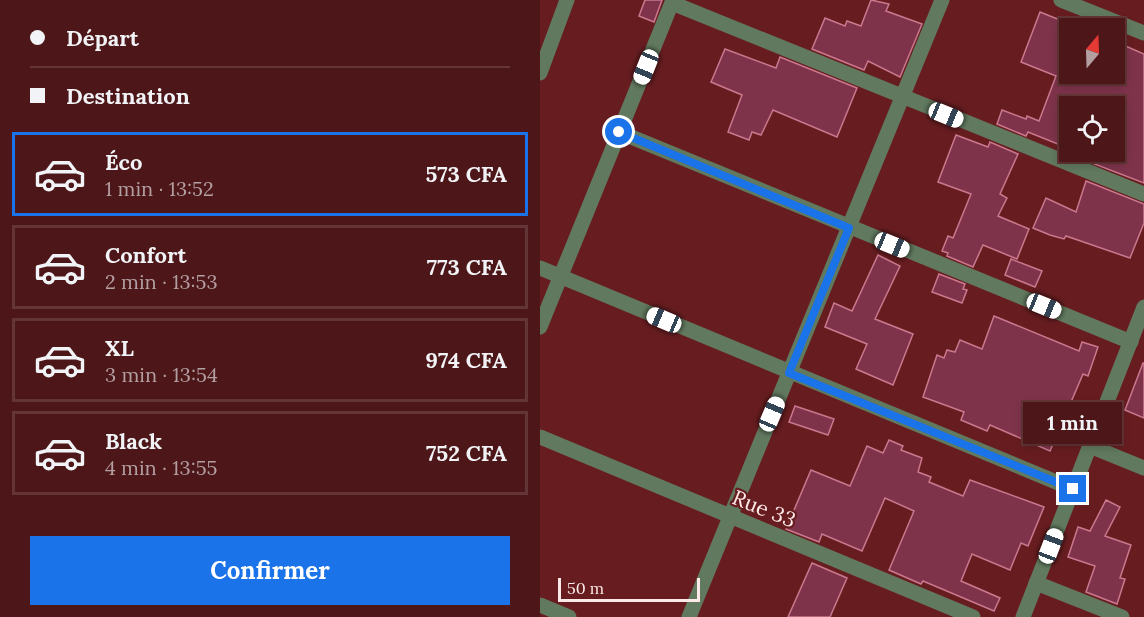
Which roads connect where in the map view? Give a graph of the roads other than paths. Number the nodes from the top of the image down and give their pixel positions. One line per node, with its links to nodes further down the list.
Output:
1 (567, 0): 6 (street)
2 (942, 0): 7 (street)
3 (1061, 0): 5 (street)
4 (673, 1): 7 (street); 8 (street)
5 (1144, 33)
6 (541, 70)
7 (902, 97): 9 (street); 10 (street)
8 (619, 132): 10 (street); 12 (street)
9 (1144, 194)
10 (849, 228): 15 (street); 16 (street)
11 (540, 268): 12 (street)
12 (561, 276): 14 (street); 16 (street)
13 (1144, 307): 15 (street)
14 (540, 327)
15 (1131, 342): 18 (street)
16 (789, 373): 20 (street); 21 (street)
17 (540, 437): 21 (street, Rue 33)
18 (1090, 446): 19 (street); 20 (street)
19 (1144, 468)
20 (1073, 489): 22 (street)
21 (729, 517): 25 (street); 26 (street, Rue 33)
22 (1036, 583): 27 (street); 28 (street)
23 (540, 604): 24 (street)
24 (569, 617)
25 (688, 617)
26 (973, 617)
27 (1023, 617)
28 (1122, 617)

